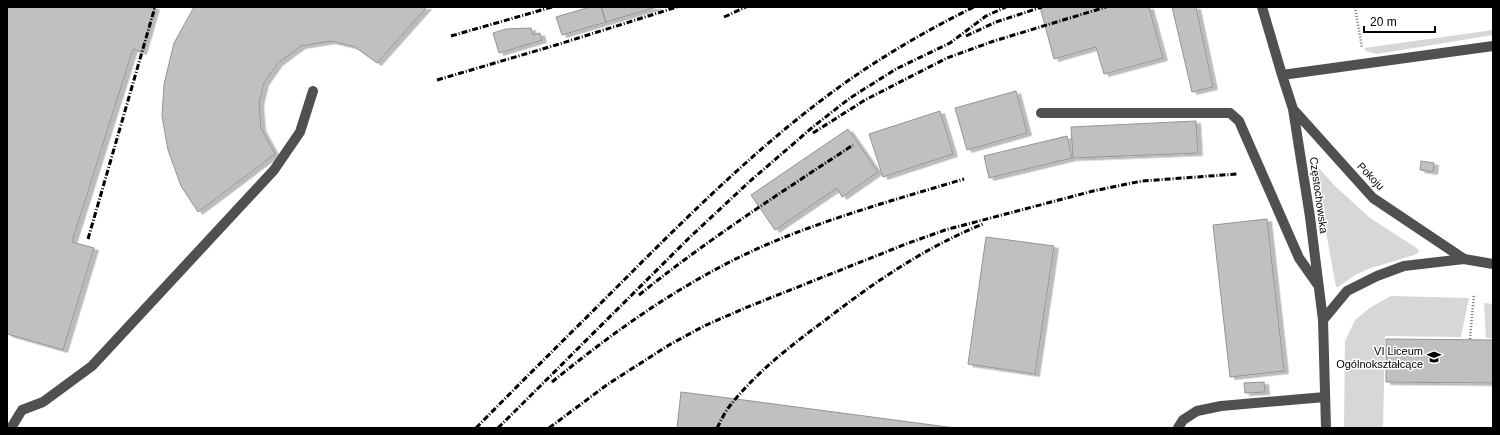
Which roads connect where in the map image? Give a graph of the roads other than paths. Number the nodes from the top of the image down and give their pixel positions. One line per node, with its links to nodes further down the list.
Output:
1 (1262, 7): 3 (street, Częstochowska)
2 (1493, 46): 3 (street)
3 (1282, 75): 5 (street, Częstochowska)
4 (313, 91): 12 (street)
5 (1294, 109): 7 (street, Pokoju); 9 (street, Częstochowska)
6 (1042, 113): 9 (street)
7 (1464, 259): 8 (street, Pokoju); 10 (street, Pokoju)
8 (1493, 264)
9 (1319, 287): 10 (street, Częstochowska)
10 (1323, 320): 11 (street, Częstochowska)
11 (1326, 397): 13 (street); 14 (street, Częstochowska)
12 (11, 428)
13 (1178, 428)
14 (1326, 428)

